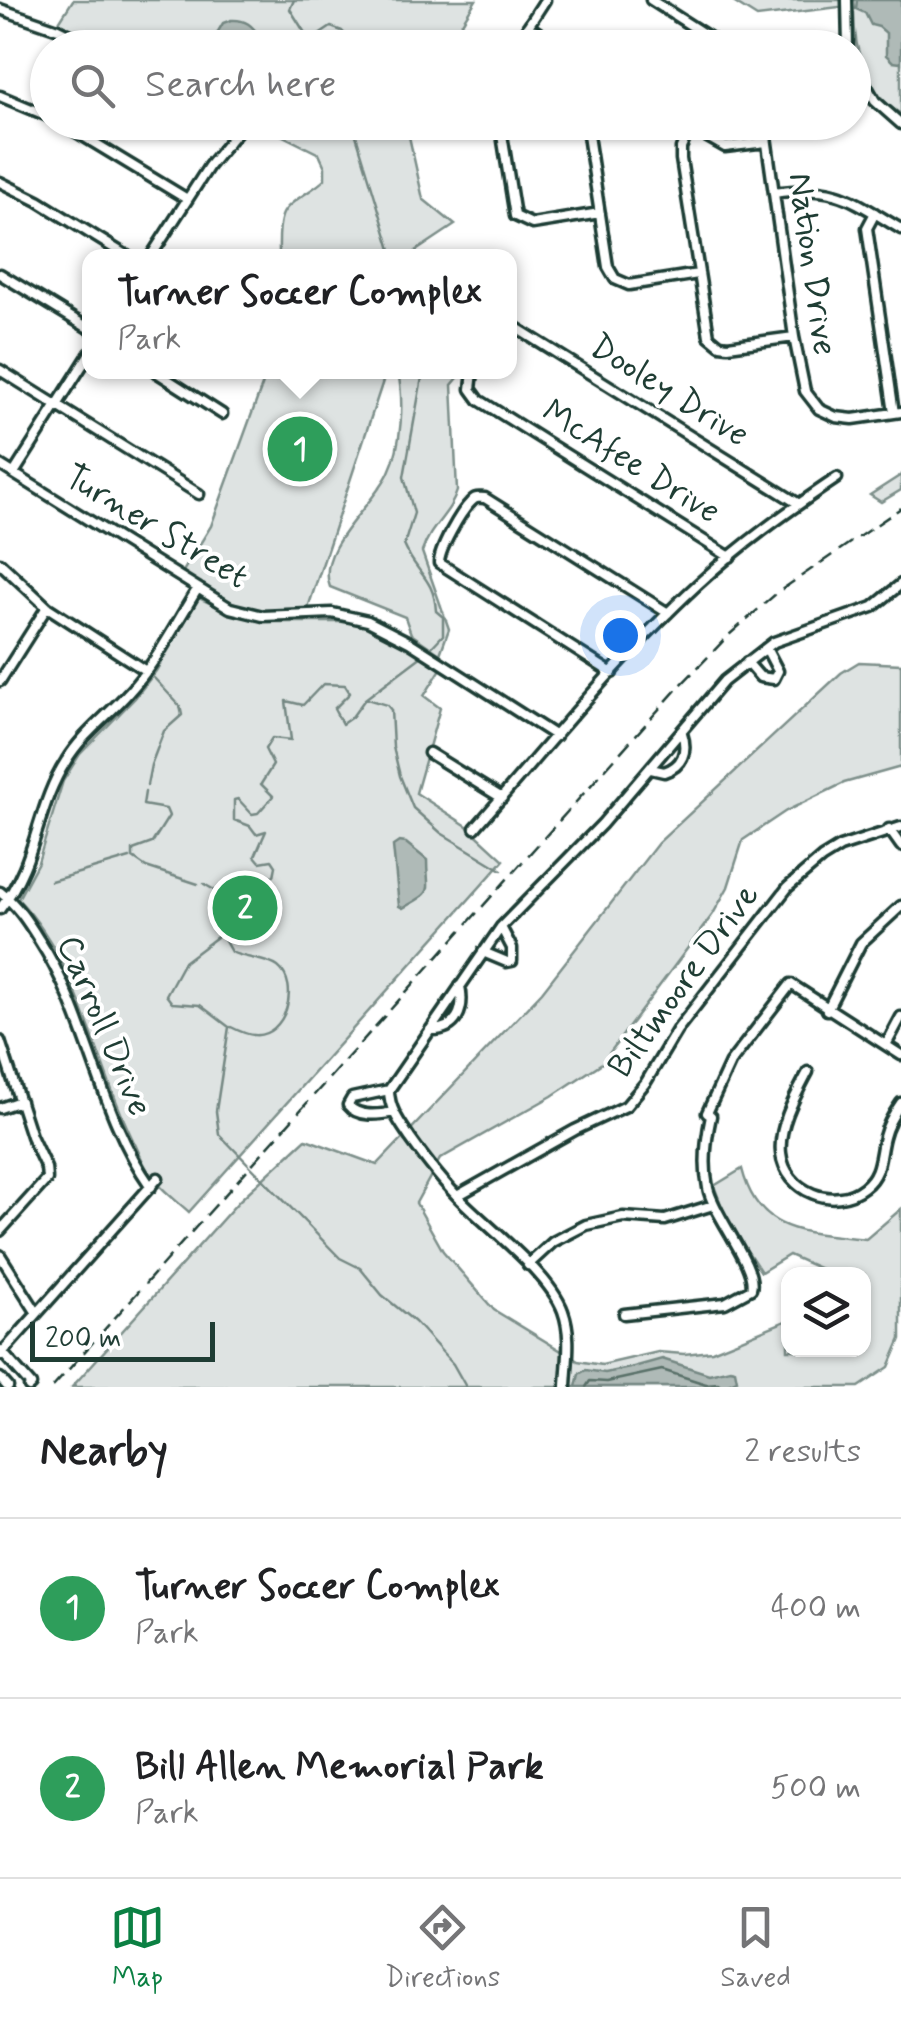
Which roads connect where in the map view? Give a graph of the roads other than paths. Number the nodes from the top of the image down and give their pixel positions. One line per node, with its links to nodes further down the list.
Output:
1 (545, 0): 5 (street)
2 (651, 0): 9 (street)
3 (848, 0): 10 (street)
4 (0, 9): 6 (street)
5 (528, 26): 7 (street); 8 (street)
6 (60, 30)
7 (525, 30)
8 (534, 30)
9 (698, 30)
10 (848, 30)
11 (0, 96): 13 (street)
12 (871, 96): 14 (street)
13 (30, 108)
14 (901, 124)
15 (90, 140): 24 (street)
16 (231, 140): 24 (street)
17 (503, 140): 26 (street)
18 (589, 140): 26 (street)
19 (685, 140): 31 (street)
20 (711, 140): 21 (street)
21 (766, 142): 23 (street, Nation Drive)
22 (0, 182): 28 (street)
23 (774, 193): 25 (street); 34 (street, Nation Drive)
24 (188, 199): 29 (street)
25 (875, 213): 27 (street); 40 (street)
26 (600, 214): 31 (street)
27 (901, 229)
28 (116, 249)
29 (156, 249)
30 (0, 274): 32 (street)
31 (698, 274): 34 (street)
32 (82, 325)
33 (517, 328): 46 (street, Dooley Drive)
34 (794, 337): 40 (street, Nation Drive)
35 (82, 365): 39 (street)
36 (0, 370): 39 (street)
37 (167, 379): 41 (street)
38 (472, 379): 47 (street, McAfee Drive)
39 (58, 405): 43 (street); 45 (street)
40 (898, 413)
41 (222, 414)
42 (0, 465): 43 (street, Turner Street)
43 (14, 474): 50 (street, Turner Street)
44 (836, 478): 46 (street)
45 (199, 494)
46 (799, 504): 47 (street)
47 (730, 556): 52 (street)
48 (0, 564): 51 (street)
49 (901, 584): 53 (street)
50 (198, 588): 55 (street); 59 (street, Turner Street)
51 (47, 606): 55 (street); 57 (street)
52 (668, 613): 56 (street); 56 (street)
53 (766, 648): 54 (street); 54 (street)
54 (747, 662): 58 (street)
55 (146, 671): 67 (street)
56 (612, 673): 59 (street)
57 (0, 681)
58 (682, 733): 61 (street); 61 (street)
59 (556, 736): 62 (street)
60 (429, 753): 62 (street)
61 (651, 769): 70 (street)
62 (502, 798): 63 (street)
63 (475, 828)
64 (898, 829): 65 (street); 87 (street, Biltmoore Drive)
65 (901, 845)
66 (0, 892): 67 (street, Carroll Drive)
67 (8, 898): 69 (street); 86 (street, Carroll Drive)
68 (901, 906): 73 (street)
69 (0, 909)
70 (501, 927): 71 (street); 71 (street)
71 (483, 952): 72 (street)
72 (460, 985): 75 (street); 75 (street)
73 (823, 1007): 77 (street); 88 (street)
74 (901, 1017): 77 (street)
75 (430, 1030): 80 (street)
76 (0, 1041): 81 (street)
77 (886, 1045): 78 (street)
78 (901, 1055)
79 (808, 1072): 82 (street)
80 (389, 1090): 84 (street); 84 (street)
81 (20, 1100): 83 (street); 89 (street)
82 (901, 1103)
83 (0, 1108)
84 (394, 1112): 87 (street)
85 (158, 1178): 86 (street)
86 (151, 1187): 92 (street)
87 (456, 1196): 91 (street)
88 (713, 1205): 91 (street); 93 (street)
89 (0, 1231)
90 (0, 1255): 92 (street)
91 (528, 1265): 98 (street)
92 (37, 1313): 94 (street)
93 (624, 1314)
94 (1, 1352): 97 (street)
95 (0, 1378): 96 (street)
96 (8, 1387)
97 (29, 1387)
98 (566, 1387)

